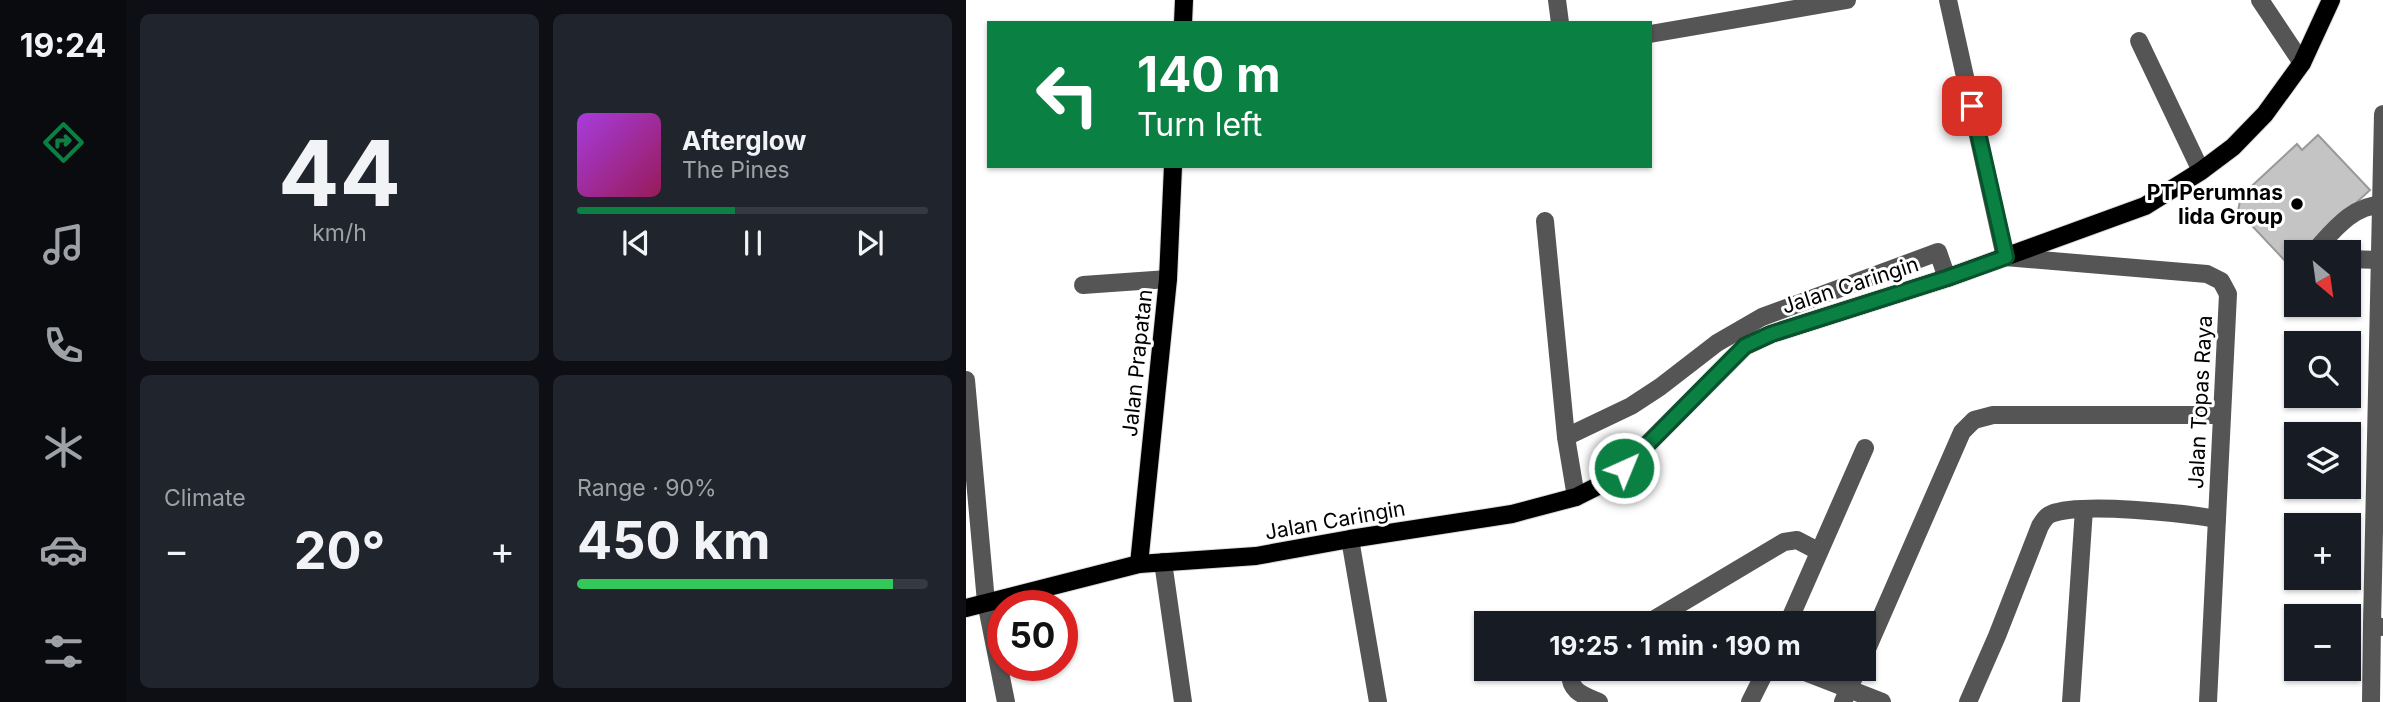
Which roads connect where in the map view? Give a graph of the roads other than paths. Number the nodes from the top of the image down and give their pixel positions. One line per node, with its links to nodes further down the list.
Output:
1 (1184, 0): 7 (main road)
2 (1557, 0): 8 (street)
3 (1847, 0): 9 (street)
4 (1948, 0): 18 (street)
5 (2260, 0): 11 (street)
6 (2331, 0): 11 (main road, Jalan Caringin)
7 (1183, 21)
8 (1560, 21)
9 (1652, 34)
10 (2139, 41): 14 (street)
11 (2302, 63): 14 (main road, Jalan Caringin)
12 (2383, 114): 15 (street)
13 (1174, 168): 22 (main road, Jalan Prapatan)
14 (2200, 171): 18 (main road, Jalan Caringin)
15 (2381, 204): 17 (street); 20 (street)
16 (1545, 221): 27 (street)
17 (2325, 240)
18 (2006, 257): 21 (main road, Jalan Caringin); 25 (street, Jalan Topas Raya)
19 (2361, 259): 20 (street)
20 (2379, 260): 40 (street)
21 (1947, 278): 27 (street); 29 (main road, Jalan Caringin)
22 (1168, 279): 23 (street); 35 (main road, Jalan Prapatan)
23 (1083, 285)
24 (966, 380): 26 (street)
25 (2222, 415): 31 (street, Jalan Topas Raya); 41 (street)
26 (967, 416): 36 (street)
27 (1566, 437): 29 (street)
28 (1866, 448): 33 (street)
29 (1576, 497): 32 (main road, Jalan Caringin)
30 (2084, 509): 31 (street); 52 (street); 53 (street)
31 (2217, 519): 54 (street, Jalan Topas Raya)
32 (1350, 539): 34 (main road, Jalan Caringin); 48 (street)
33 (1818, 551): 38 (street); 39 (street)
34 (1163, 562): 35 (main road, Jalan Caringin); 47 (street)
35 (1139, 564): 36 (main road, Jalan Caringin)
36 (986, 602): 37 (main road, Jalan Caringin); 46 (street)
37 (966, 608)
38 (1668, 611)
39 (1793, 611)
40 (2377, 626): 55 (street)
41 (1876, 629)
42 (1570, 681): 49 (street)
43 (1761, 681): 50 (street)
44 (1819, 681): 45 (street)
45 (1846, 695): 51 (street)
46 (1006, 702)
47 (1183, 702)
48 (1378, 702)
49 (1599, 702)
50 (1750, 702)
51 (1882, 702)
52 (1968, 702)
53 (2071, 702)
54 (2208, 702)
55 (2371, 702)

